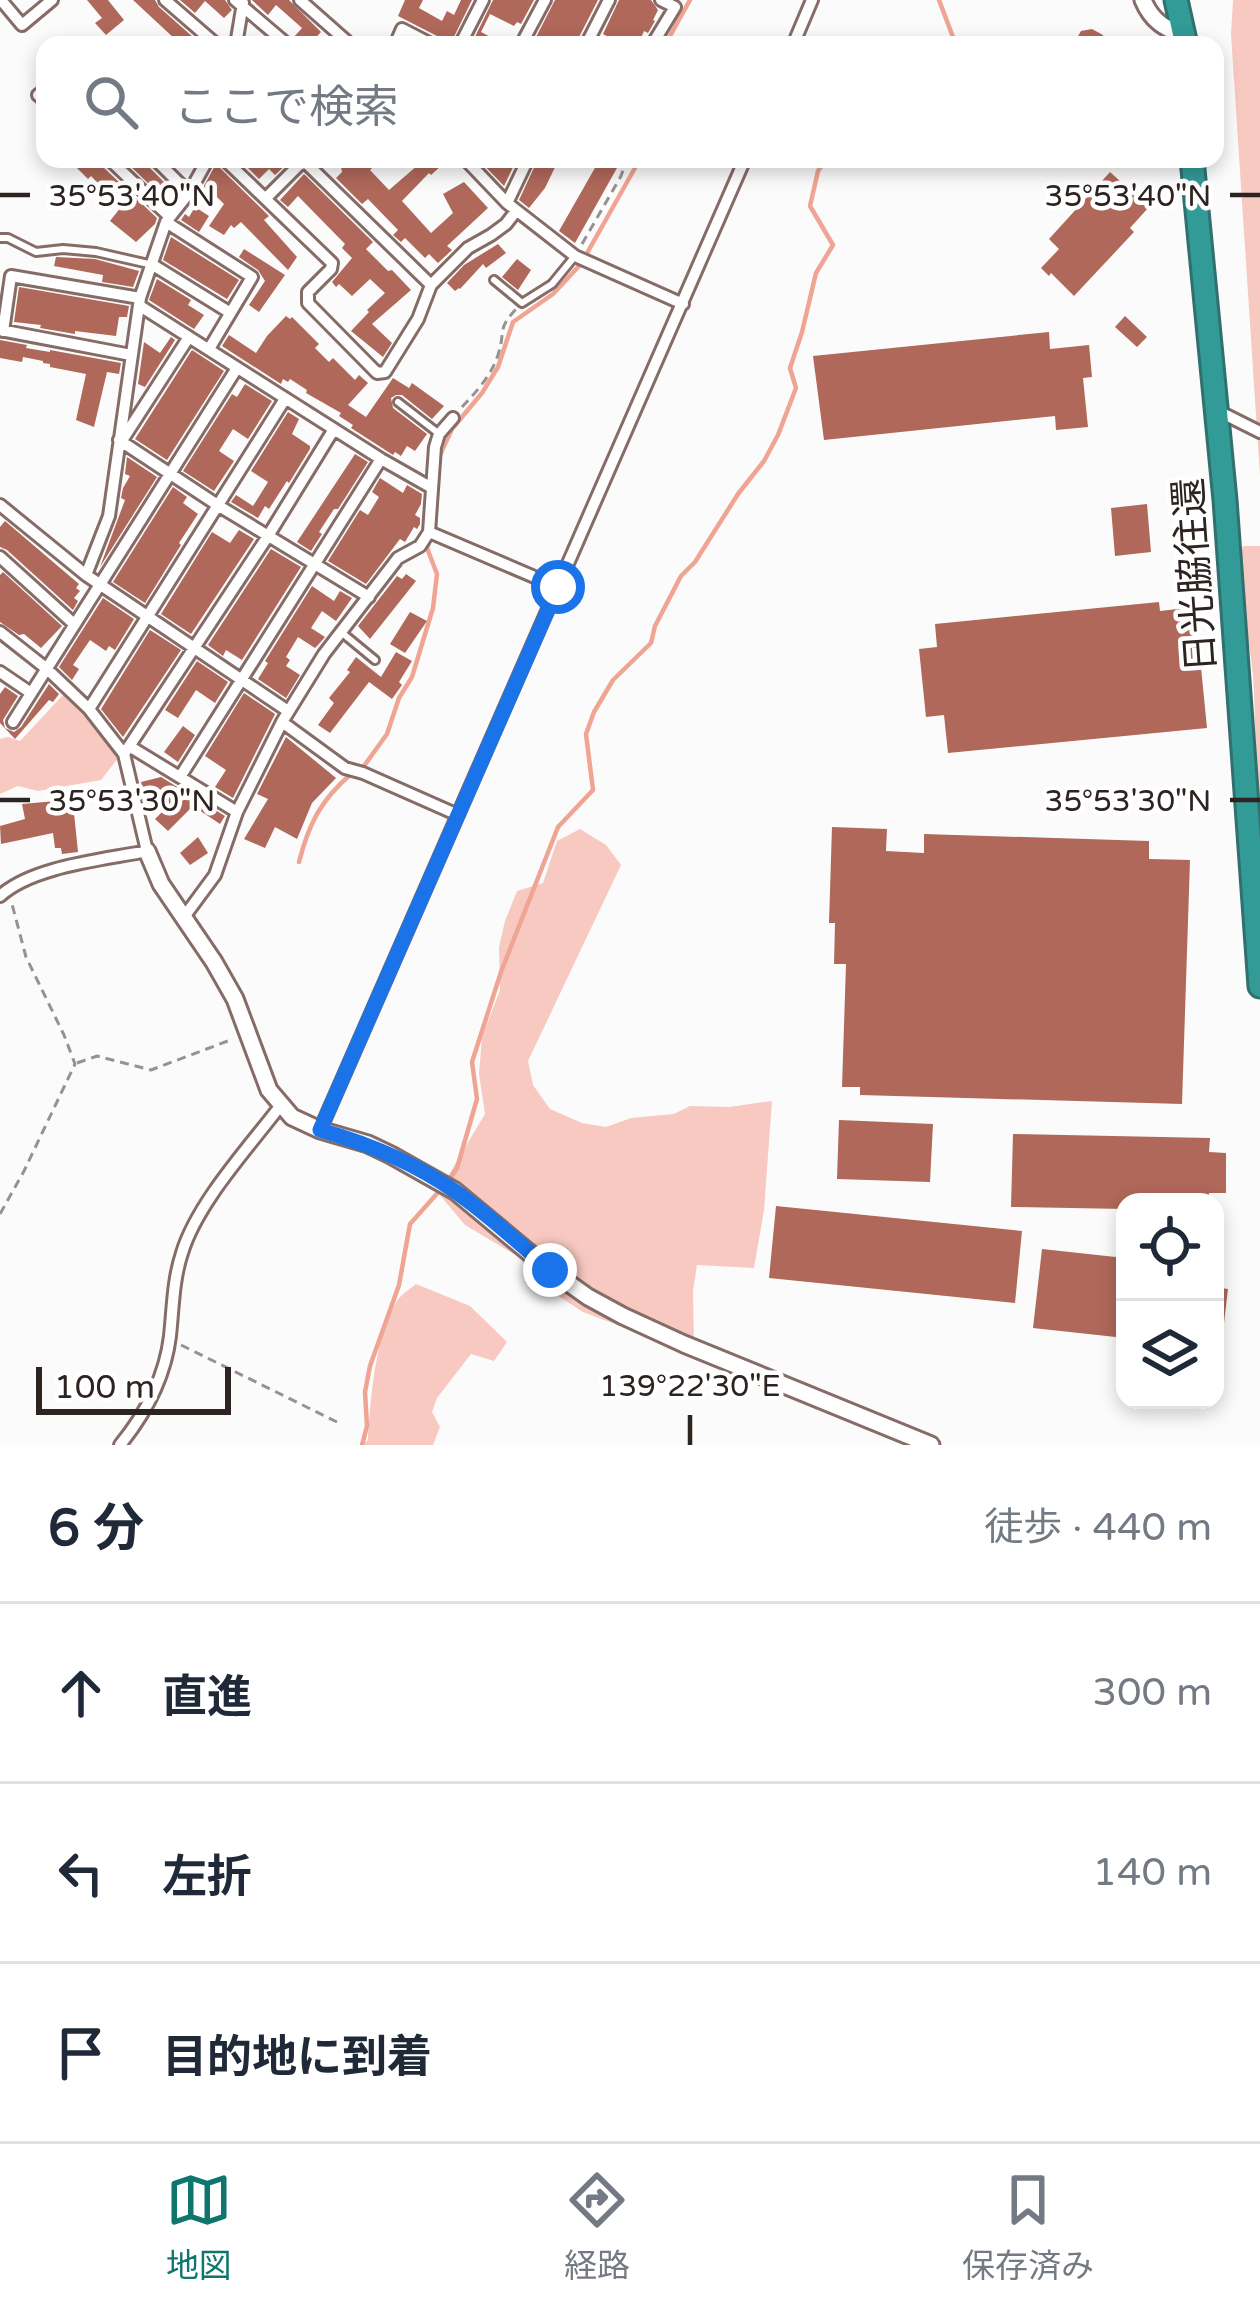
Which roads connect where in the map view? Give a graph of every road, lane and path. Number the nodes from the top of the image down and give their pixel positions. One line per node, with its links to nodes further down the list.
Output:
1 (1, 0): 2 (street)
2 (52, 0)
3 (165, 0): 15 (street)
4 (300, 0): 14 (street)
5 (483, 0): 19 (street)
6 (545, 0): 20 (street)
7 (609, 0): 21 (street)
8 (661, 0): 22 (street)
9 (812, 0): 23 (street)
10 (1143, 0): 24 (street)
11 (1176, 0): 25 (highway)
12 (1194, 0): 26 (highway)
13 (240, 2): 16 (street); 17 (street)
14 (338, 34): 18 (street)
15 (207, 36)
16 (237, 36)
17 (278, 36)
18 (340, 36)
19 (465, 36)
20 (526, 36)
21 (591, 36)
22 (658, 36)
23 (797, 36)
24 (1178, 36)
25 (1185, 36)
26 (1187, 36)
27 (118, 168): 41 (street)
28 (164, 168): 38 (street)
29 (203, 168): 38 (street)
30 (234, 168): 39 (street)
31 (296, 168): 39 (street)
32 (310, 168): 46 (street)
33 (474, 168): 40 (street)
34 (525, 168): 40 (street)
35 (624, 168): 43 (path)
36 (741, 168): 49 (street)
37 (1193, 168): 58 (highway, 日光脇往還)
38 (189, 193): 41 (street)
39 (266, 198): 46 (street)
40 (511, 207): 43 (street); 46 (street)
41 (167, 219): 44 (street); 50 (street)
42 (0, 238): 44 (lane)
43 (575, 256): 48 (lane); 49 (street)
44 (153, 265): 47 (street); 50 (street)
45 (494, 280): 48 (lane)
46 (431, 285)
47 (140, 302): 51 (street); 52 (street); 54 (street)
48 (522, 303): 59 (path)
49 (683, 304): 75 (street)
50 (229, 312): 53 (street)
51 (2, 331): 54 (street)
52 (189, 338): 53 (street); 63 (street)
53 (208, 349): 55 (street)
54 (131, 355): 63 (street)
55 (237, 368): 56 (street); 65 (street)
56 (285, 399): 60 (street); 67 (street)
57 (398, 402): 62 (lane)
58 (1216, 410): 61 (street); 97 (highway, 日光脇往還)
59 (453, 418): 62 (street)
60 (334, 429): 64 (street); 70 (street)
61 (1260, 431)
62 (439, 434): 66 (street)
63 (120, 441): 65 (street); 73 (street)
64 (381, 459): 66 (street); 72 (street)
65 (170, 475): 67 (street); 74 (street)
66 (432, 488): 69 (street)
67 (219, 506): 70 (street); 77 (street)
68 (1, 508): 73 (street)
69 (429, 532): 75 (street); 76 (street)
70 (268, 536): 72 (street); 81 (street)
71 (0, 557): 78 (street)
72 (315, 565): 76 (street); 85 (street)
73 (86, 574): 74 (street)
74 (99, 584): 77 (street); 78 (street)
75 (558, 587): 93 (street)
76 (369, 597): 80 (street)
77 (147, 615): 81 (street); 87 (street)
78 (74, 624): 83 (street)
79 (0, 632): 83 (street)
80 (340, 632): 82 (lane); 88 (street)
81 (194, 647): 85 (street); 90 (street)
82 (375, 660)
83 (46, 669): 86 (street); 87 (street)
84 (0, 672): 86 (street)
85 (243, 680): 88 (street); 91 (street)
86 (31, 693): 89 (street)
87 (88, 710): 90 (street)
88 (285, 716): 92 (street); 93 (street)
89 (13, 722)
90 (127, 750): 91 (street); 94 (street)
91 (180, 777): 92 (street)
92 (237, 812): 96 (street)
93 (458, 815): 101 (street)
94 (147, 851): 95 (street); 96 (street)
95 (4, 893): 99 (path)
96 (184, 916): 98 (street)
97 (1260, 986)
98 (248, 1033): 99 (path); 100 (street)
99 (75, 1064): 102 (path)
100 (281, 1106): 101 (street); 103 (street)
101 (320, 1130): 106 (street)
102 (0, 1214)
103 (169, 1339): 104 (path); 105 (street)
104 (337, 1422)
105 (120, 1445)
106 (931, 1445)

